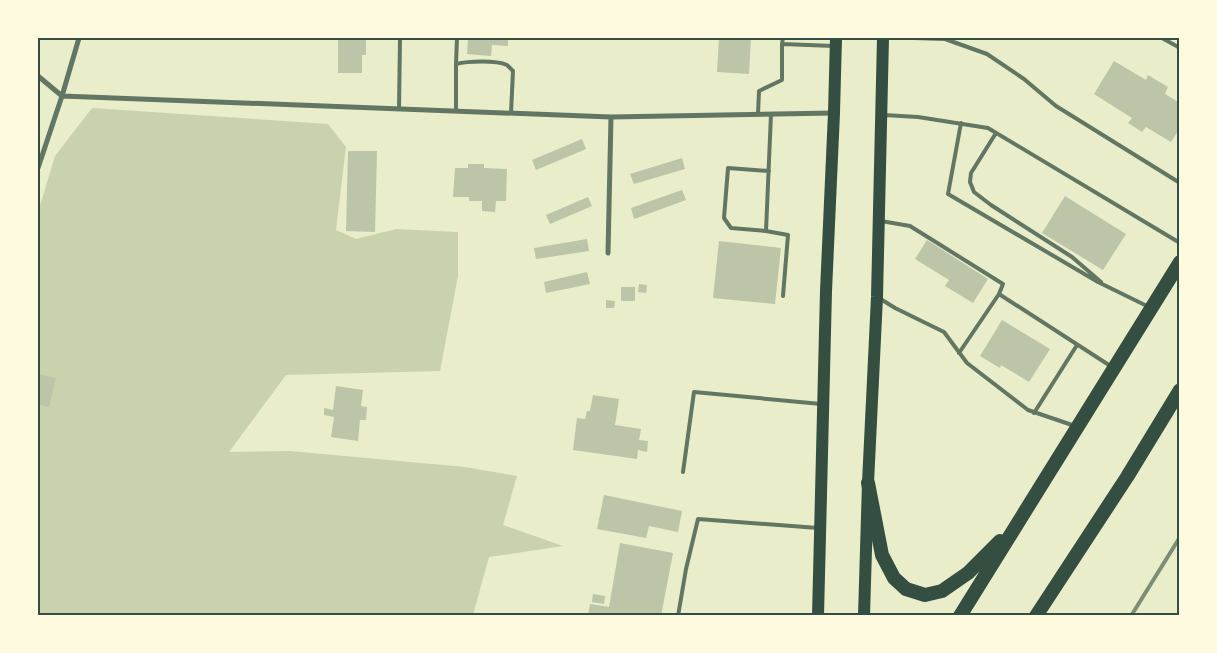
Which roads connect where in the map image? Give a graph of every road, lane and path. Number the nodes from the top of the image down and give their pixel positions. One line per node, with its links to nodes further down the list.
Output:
1 (79, 38): 14 (street)
2 (400, 38): 15 (lane)
3 (457, 38): 12 (lane)
4 (783, 38): 10 (lane)
5 (883, 38): 21 (main road)
6 (913, 38): 7 (lane)
7 (945, 38): 27 (lane)
8 (1162, 38): 11 (lane)
9 (836, 42): 10 (lane); 18 (main road)
10 (782, 44): 19 (lane)
11 (1180, 48)
12 (456, 64): 16 (lane); 17 (lane)
13 (38, 76): 14 (street)
14 (62, 96): 15 (street); 25 (street)
15 (399, 109): 16 (street)
16 (456, 111): 17 (street)
17 (511, 113): 22 (street)
18 (834, 113): 20 (street); 42 (main road)
19 (758, 114): 20 (street); 22 (street)
20 (771, 114): 26 (lane)
21 (882, 115): 23 (lane); 28 (main road)
22 (610, 117): 31 (street)
23 (961, 123): 24 (lane); 33 (lane)
24 (996, 132): 30 (lane); 33 (lane)
25 (38, 168)
26 (769, 172): 29 (lane); 29 (lane)
27 (1180, 183)
28 (879, 221): 34 (lane); 36 (main road)
29 (766, 232): 35 (lane)
30 (1180, 243)
31 (608, 253)
32 (1180, 262): 37 (highway)
33 (1106, 286): 37 (lane)
34 (999, 294): 38 (lane); 39 (lane)
35 (783, 296)
36 (878, 297): 39 (lane); 46 (main road)
37 (1151, 308): 40 (highway)
38 (1077, 345): 40 (lane); 43 (lane)
39 (959, 352): 43 (lane)
40 (1114, 369): 44 (highway)
41 (1180, 390): 53 (highway)
42 (823, 404): 45 (lane); 48 (main road)
43 (1034, 412): 44 (lane)
44 (1077, 427): 47 (highway)
45 (683, 472)
46 (868, 483): 47 (highway); 51 (main road)
47 (1018, 522): 52 (highway)
48 (820, 528): 49 (lane); 50 (main road)
49 (678, 616)
50 (818, 616)
51 (864, 616)
52 (960, 616)
53 (1036, 616)

